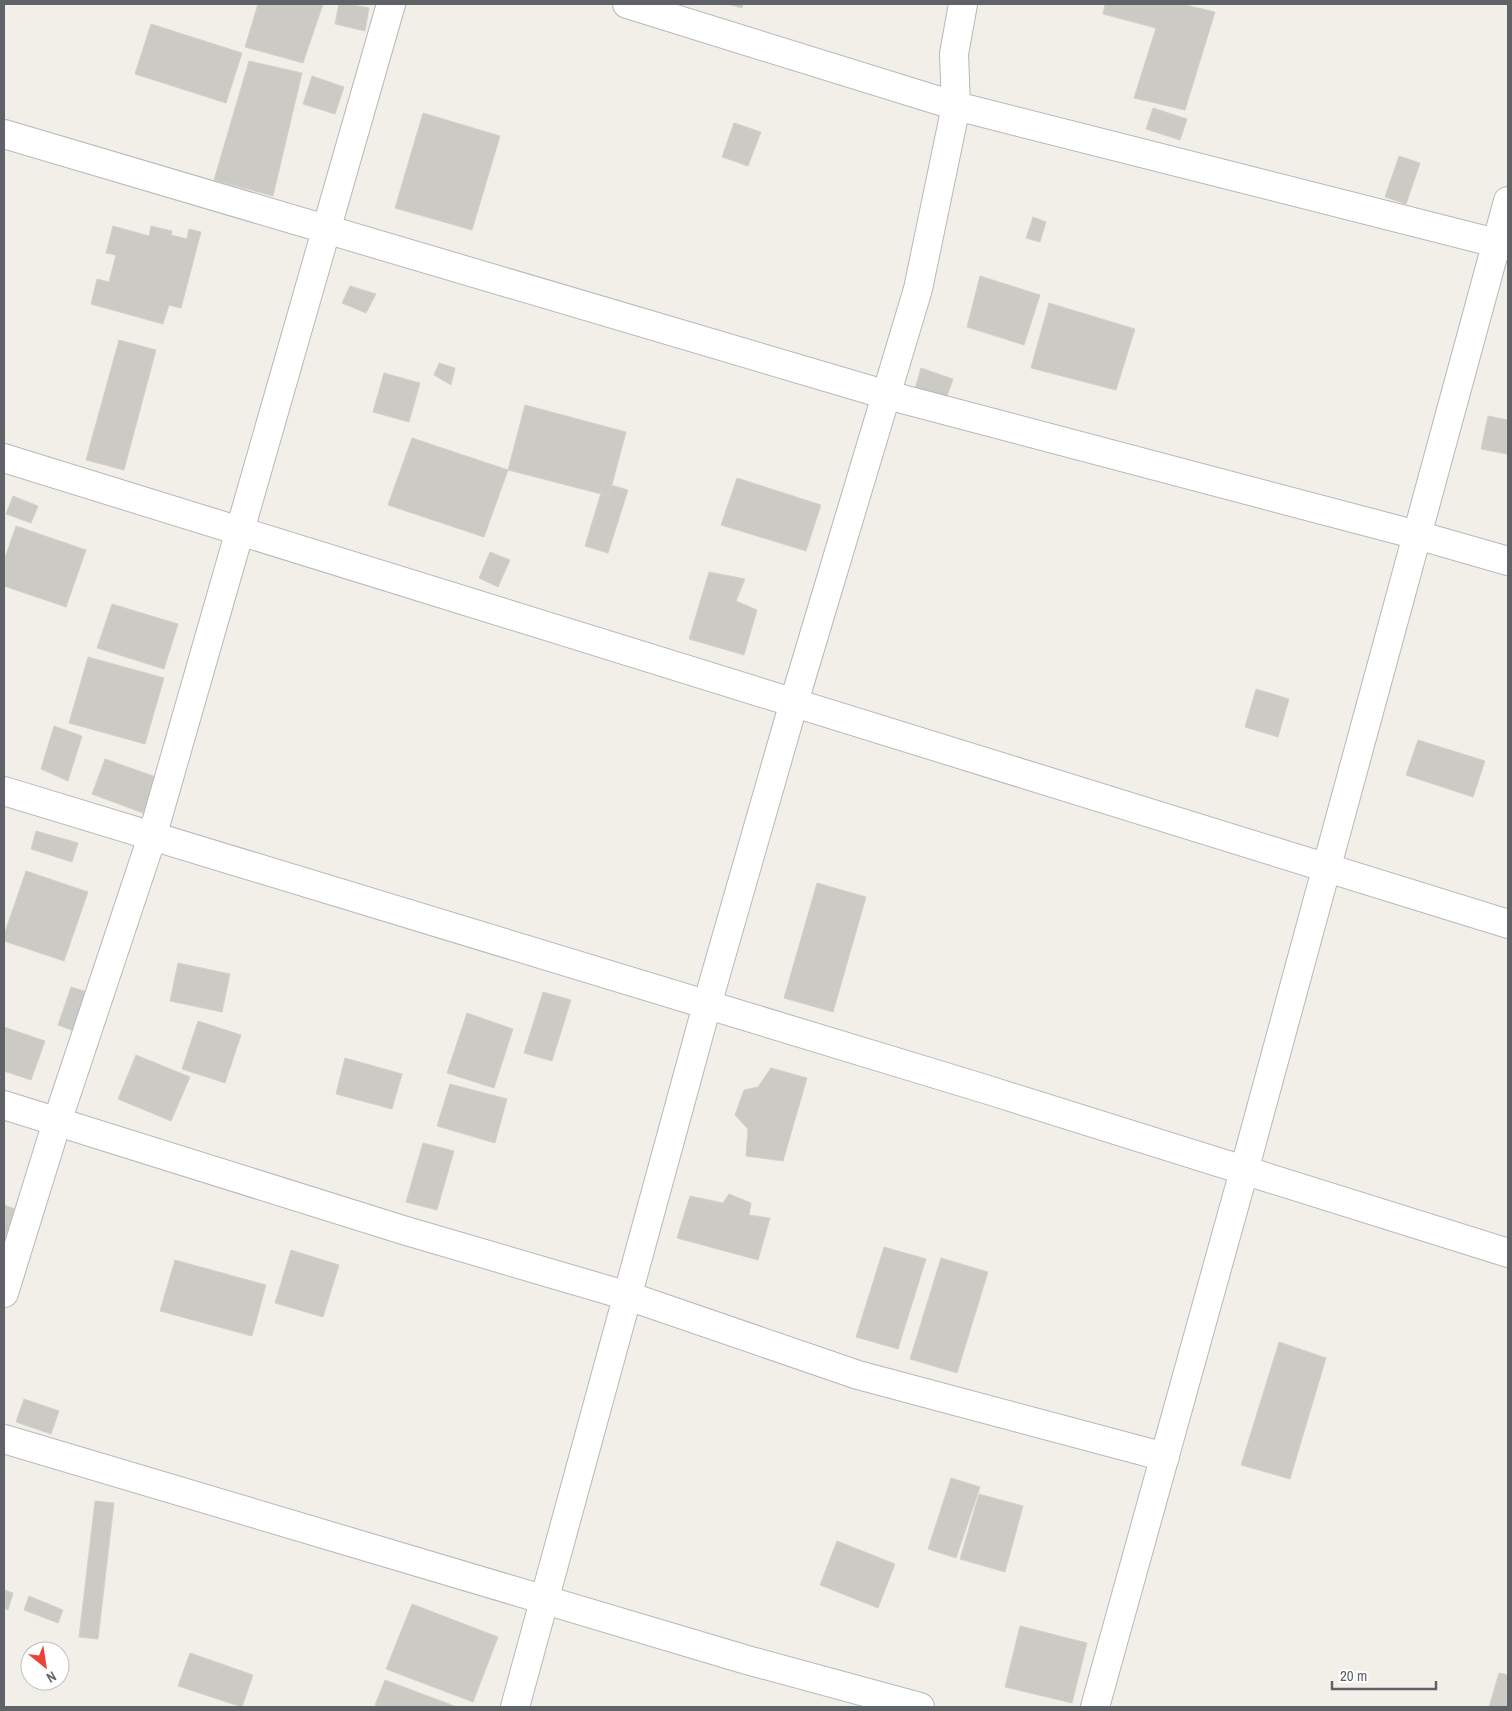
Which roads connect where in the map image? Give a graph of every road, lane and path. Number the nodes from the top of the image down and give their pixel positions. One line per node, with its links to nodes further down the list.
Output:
1 (391, 4): 7 (street)
2 (627, 4): 4 (street)
3 (962, 4): 4 (street)
4 (956, 106): 8 (street); 9 (street)
5 (4, 134): 7 (street)
6 (1508, 201): 8 (street)
7 (326, 229): 9 (street); 11 (street)
8 (1502, 245): 12 (street)
9 (887, 395): 12 (street); 14 (street)
10 (4, 458): 11 (street)
11 (240, 531): 14 (street); 16 (street)
12 (1417, 535): 13 (street); 17 (street)
13 (1508, 561)
14 (794, 702): 17 (street); 19 (street)
15 (4, 791): 16 (street)
16 (152, 836): 19 (street); 21 (street)
17 (1326, 868): 18 (street); 22 (street)
18 (1508, 924)
19 (707, 1005): 22 (street); 25 (street)
20 (4, 1105): 21 (street)
21 (57, 1122): 24 (street); 25 (street)
22 (1244, 1171): 23 (street); 27 (street)
23 (1508, 1253)
24 (4, 1293)
25 (628, 1296): 27 (street); 28 (street)
26 (4, 1439): 28 (street)
27 (1165, 1457): 31 (street)
28 (543, 1599): 29 (street); 30 (street)
29 (515, 1707)
30 (920, 1707)
31 (1095, 1707)

